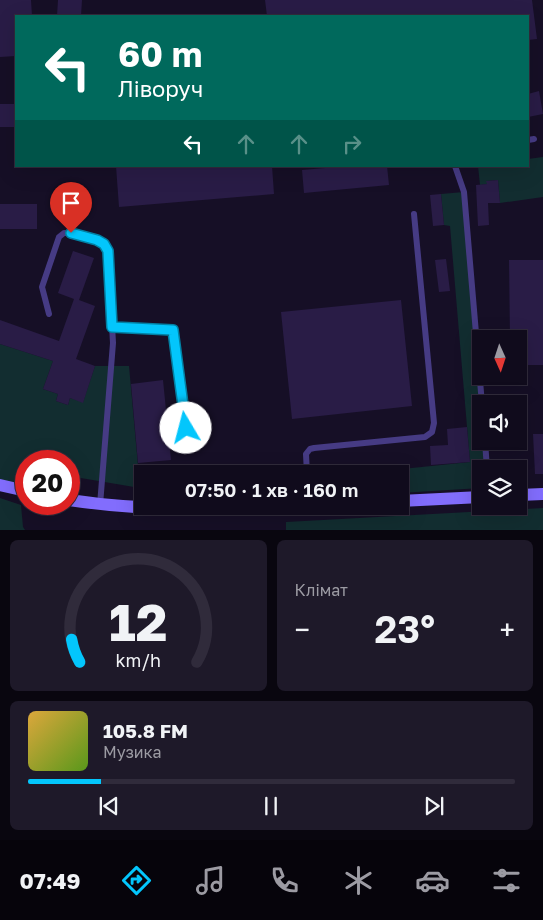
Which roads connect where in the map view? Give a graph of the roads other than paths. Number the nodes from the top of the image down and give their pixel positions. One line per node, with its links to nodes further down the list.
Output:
1 (455, 167): 5 (lane)
2 (414, 214): 7 (lane)
3 (49, 314): 4 (lane)
4 (112, 327): 6 (lane); 15 (lane)
5 (481, 395)
6 (189, 448)
7 (307, 465)
8 (0, 485): 9 (street)
9 (15, 489)
10 (543, 494): 11 (street)
11 (527, 495)
12 (472, 497): 13 (street)
13 (409, 501)
14 (80, 502): 15 (street)
15 (100, 505): 16 (street)
16 (134, 507)

